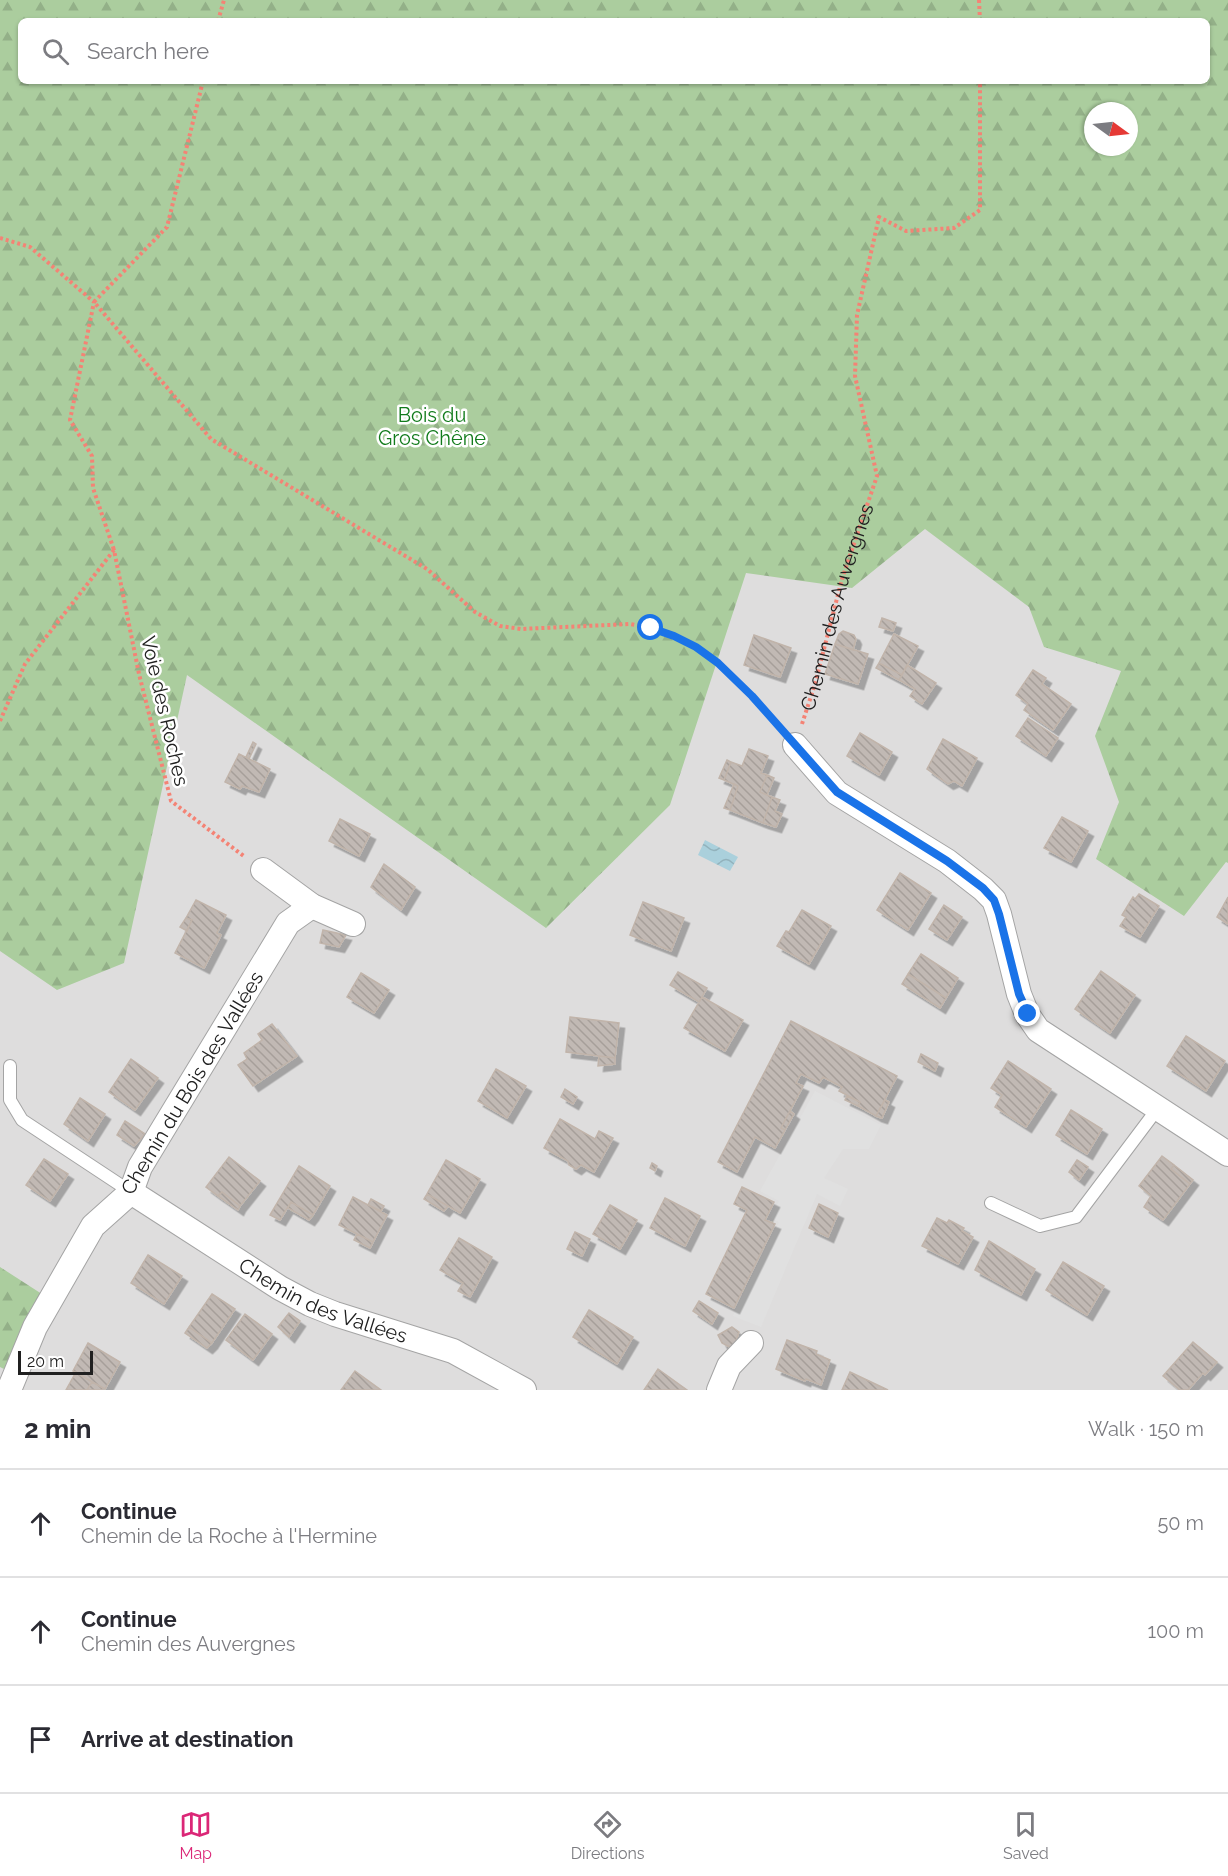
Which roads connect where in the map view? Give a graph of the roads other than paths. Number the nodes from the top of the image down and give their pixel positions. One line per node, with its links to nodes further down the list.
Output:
1 (795, 745): 6 (street)
2 (263, 870): 3 (street)
3 (312, 906): 4 (street); 8 (street, Chemin du Bois des Vallées)
4 (353, 924)
5 (10, 1066): 8 (lane)
6 (1158, 1108): 7 (street); 9 (lane)
7 (1228, 1154)
8 (131, 1192): 11 (street, Chemin du Bois des Vallées); 12 (street, Chemin des Vallées)
9 (991, 1203)
10 (751, 1343): 13 (street)
11 (9, 1390)
12 (524, 1390)
13 (720, 1390)

